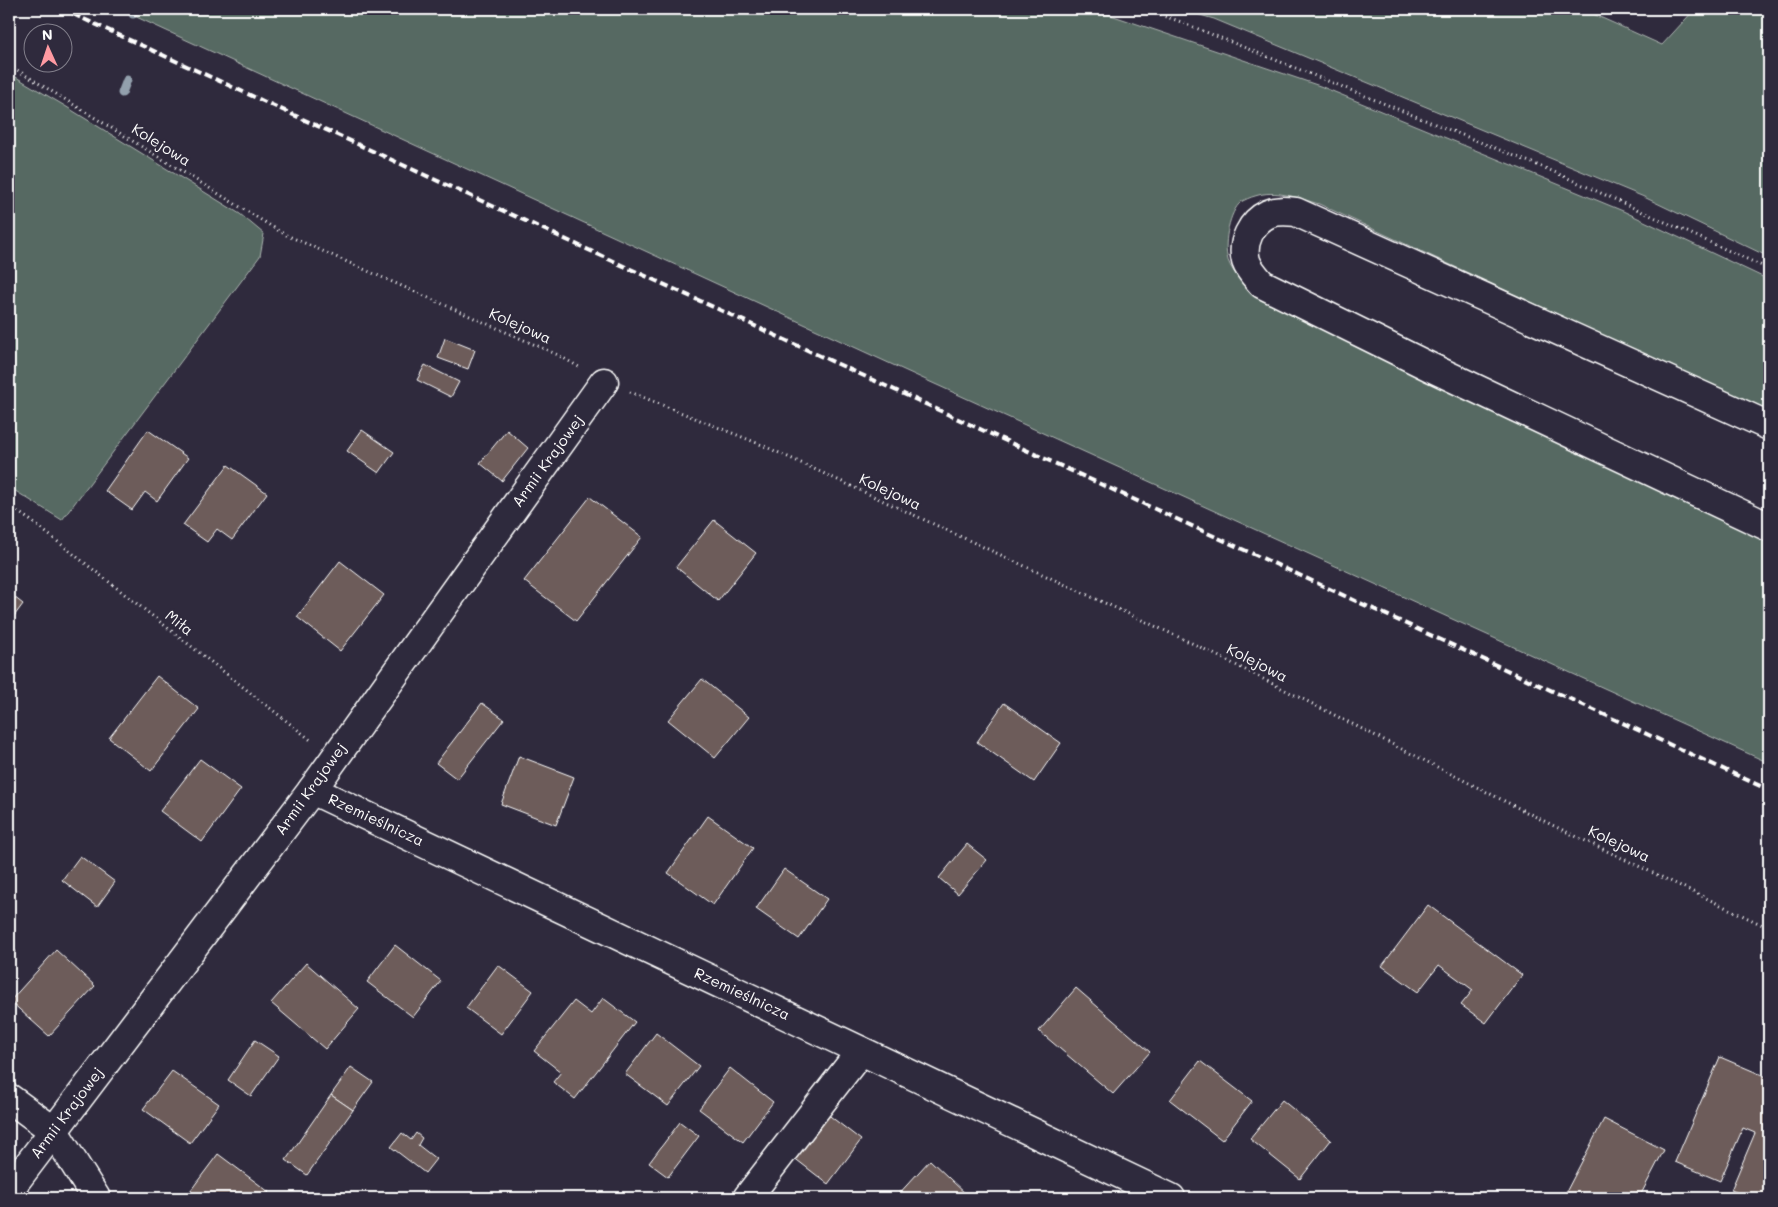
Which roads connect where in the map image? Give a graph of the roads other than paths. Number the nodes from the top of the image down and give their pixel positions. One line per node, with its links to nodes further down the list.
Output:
1 (604, 382): 4 (street, Armii Krajowej)
2 (1769, 426): 3 (street)
3 (1769, 527)
4 (312, 790): 5 (street, Rzemieślnicza); 7 (street, Armii Krajowej)
5 (861, 1051): 10 (street); 11 (street, Rzemieślnicza)
6 (9, 1098): 7 (street)
7 (54, 1131): 8 (street, Armii Krajowej); 9 (street)
8 (9, 1190)
9 (96, 1198)
10 (747, 1198)
11 (1171, 1198)

